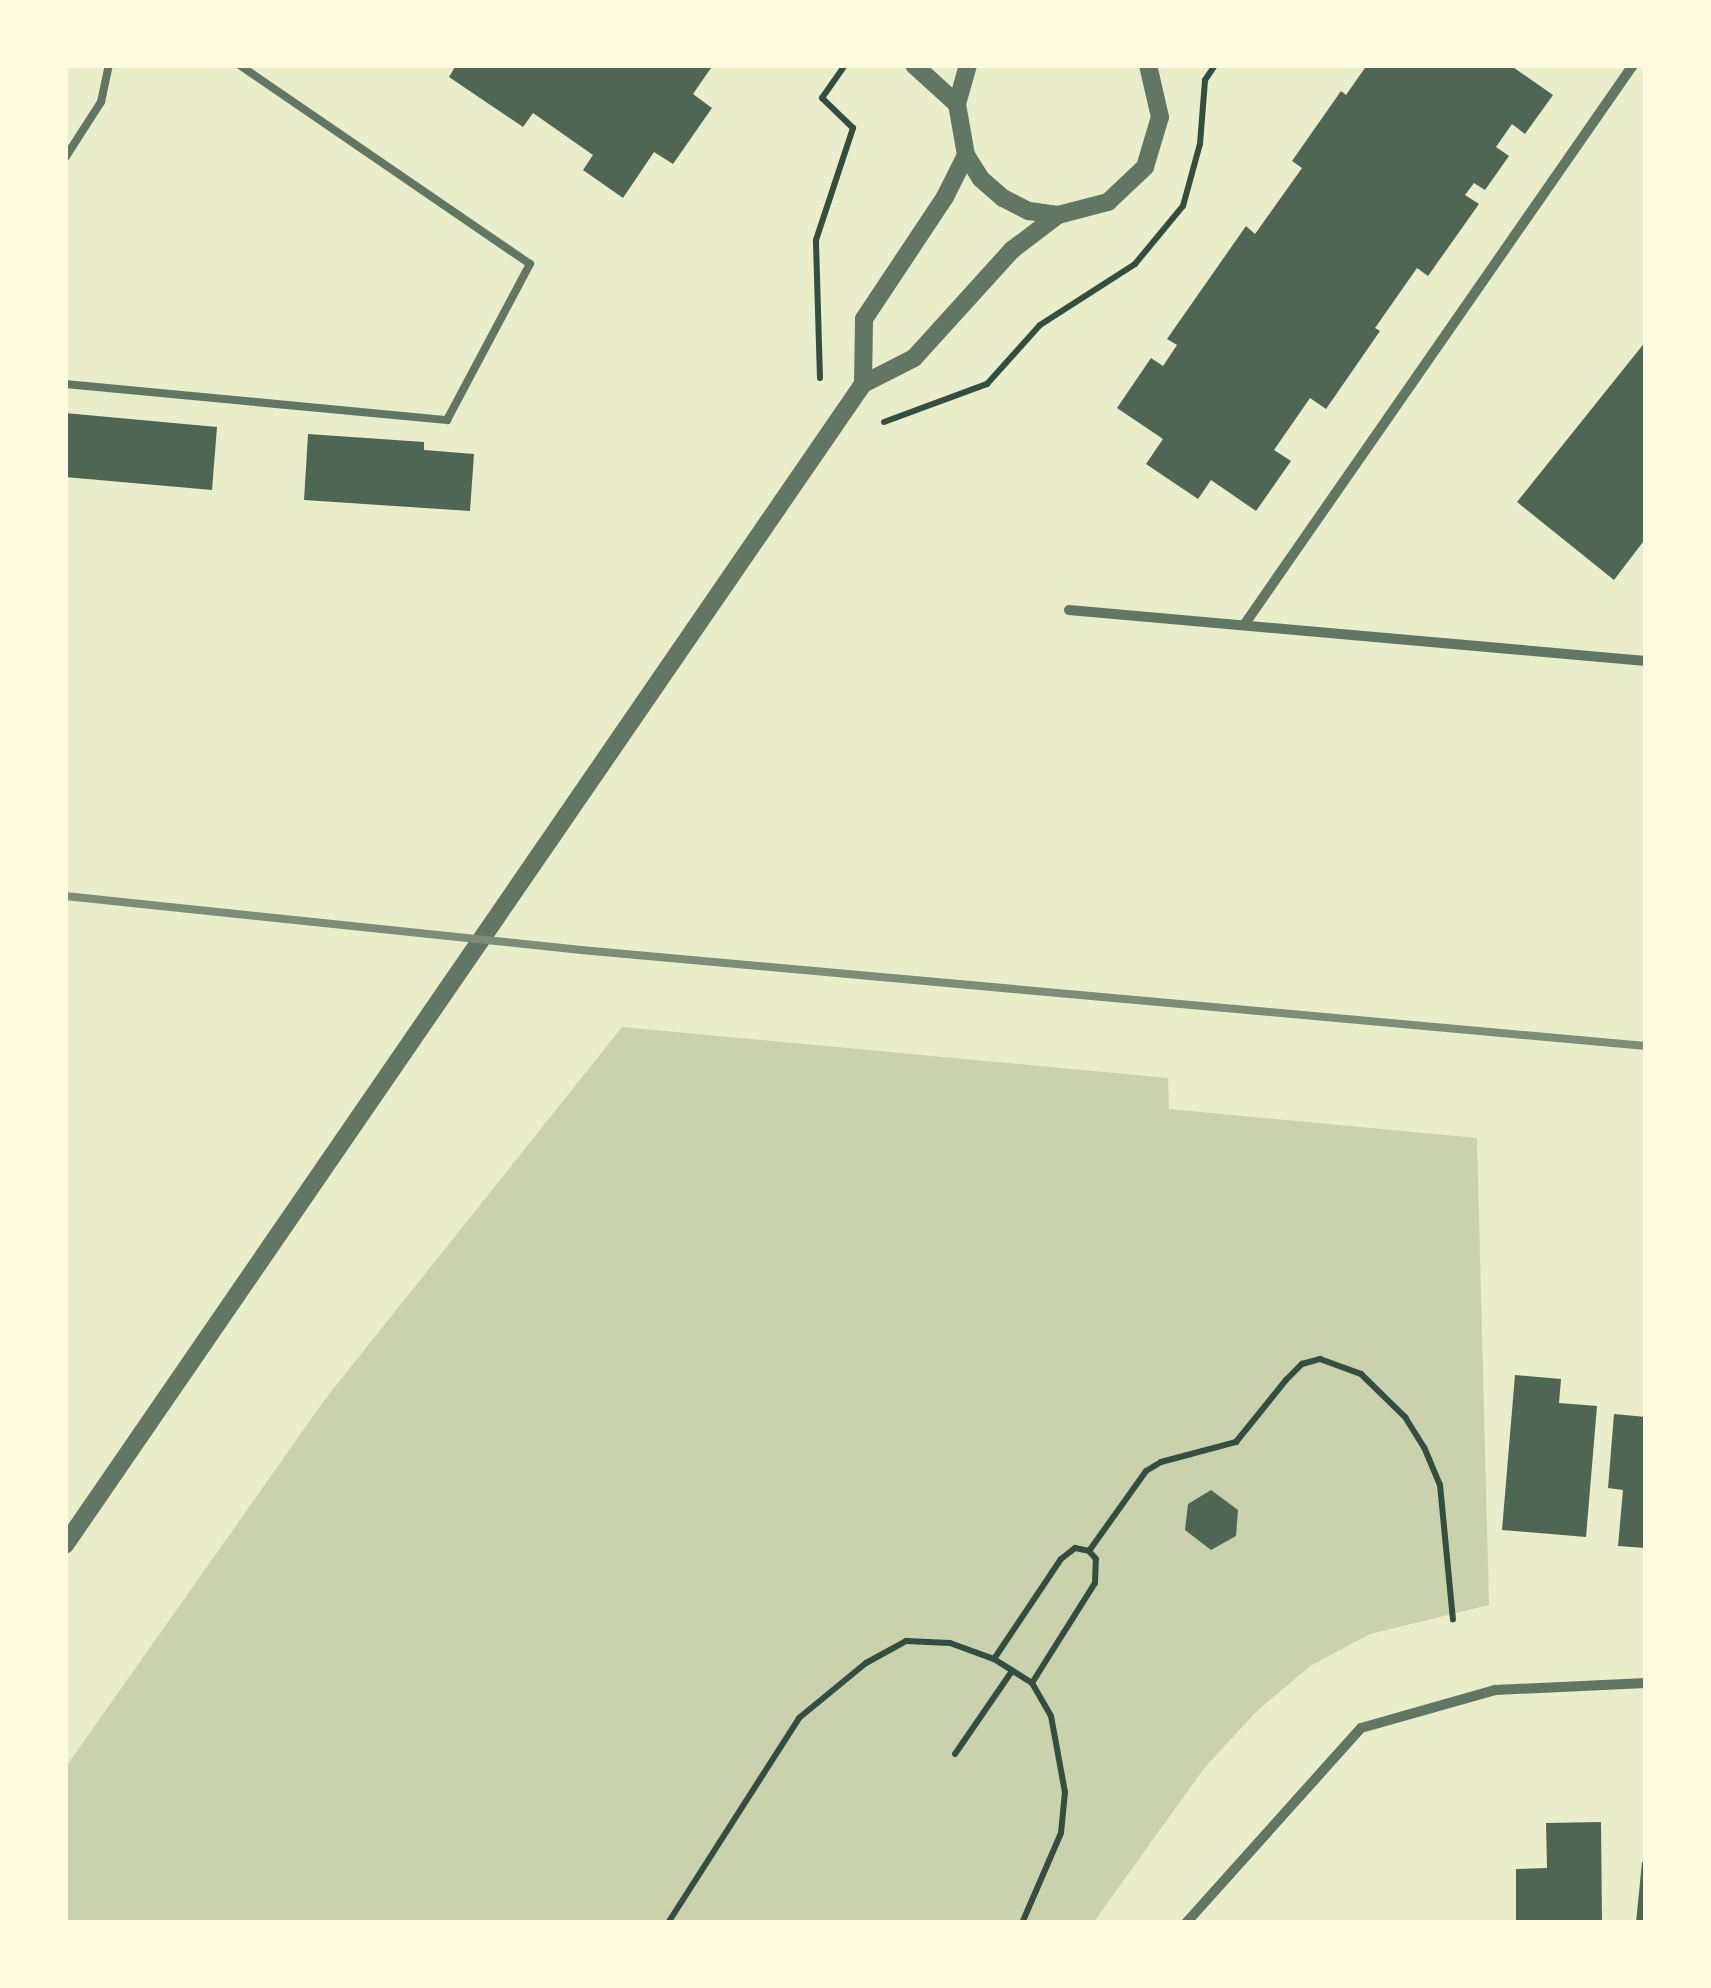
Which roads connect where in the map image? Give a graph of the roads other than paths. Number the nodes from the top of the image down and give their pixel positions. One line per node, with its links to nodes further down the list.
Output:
1 (109, 65): 9 (lane)
2 (239, 65): 11 (lane)
3 (914, 65): 7 (street)
4 (968, 65): 7 (street)
5 (1149, 65): 10 (street)
6 (1634, 65): 14 (street)
7 (957, 104): 8 (street)
8 (966, 154): 10 (street); 12 (street)
9 (65, 158)
10 (1058, 215): 12 (street)
11 (65, 384)
12 (863, 384): 16 (street)
13 (1069, 610): 14 (street)
14 (1244, 626): 15 (street)
15 (1646, 660)
16 (65, 1545)
17 (1646, 1682): 18 (street)
18 (1186, 1923)

